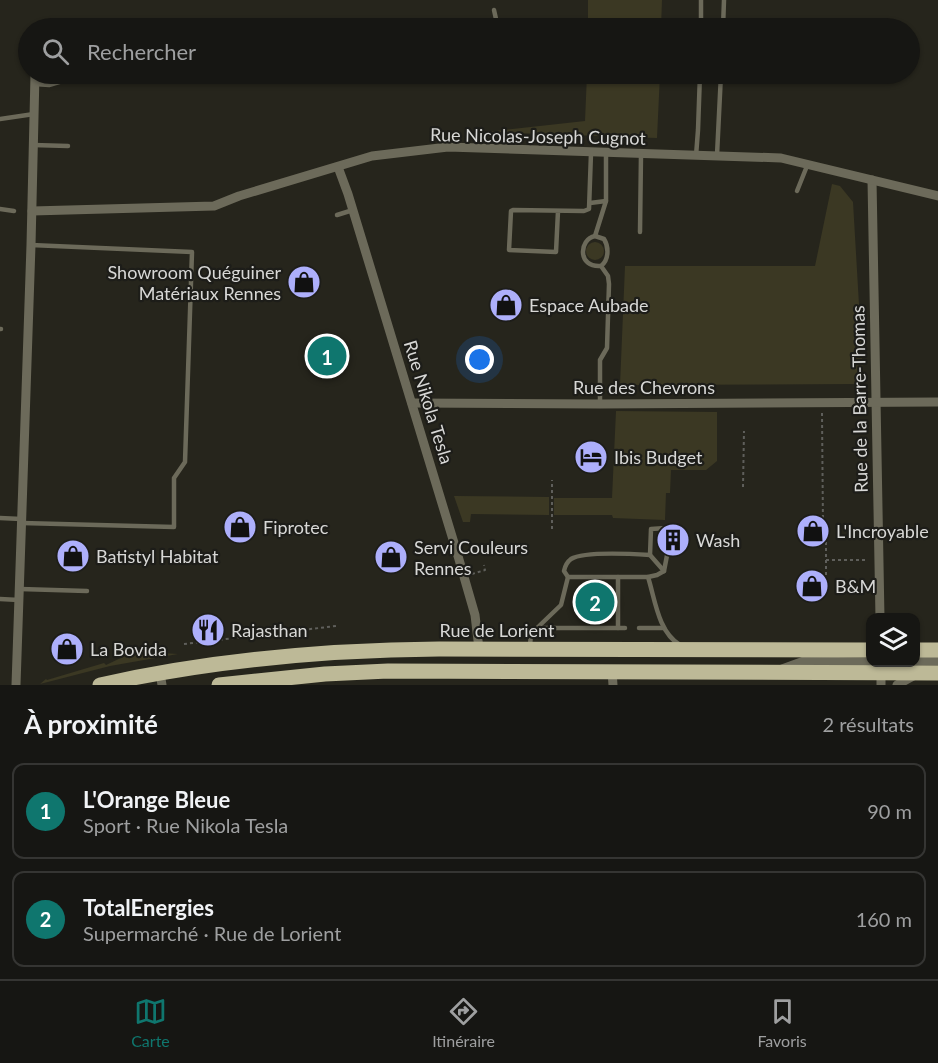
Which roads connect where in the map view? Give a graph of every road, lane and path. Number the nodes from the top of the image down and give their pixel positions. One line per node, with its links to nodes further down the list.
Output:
1 (701, 0): 5 (lane)
2 (724, 0): 6 (lane)
3 (494, 10): 4 (lane)
4 (496, 18)
5 (701, 18)
6 (723, 18)
7 (35, 84): 8 (lane); 11 (street)
8 (49, 84)
9 (700, 84): 18 (lane)
10 (720, 84): 19 (lane)
11 (34, 114): 12 (lane); 13 (street)
12 (0, 119)
13 (33, 145): 14 (lane); 30 (street)
14 (68, 146)
15 (591, 153): 16 (street, Rue Nicolas-Joseph Cugnot); 21 (street, Rue Nicolas-Joseph Cugnot); 26 (lane)
16 (606, 153): 17 (street, Rue Nicolas-Joseph Cugnot); 25 (lane)
17 (641, 154): 18 (street, Rue Nicolas-Joseph Cugnot); 33 (lane)
18 (696, 156): 19 (street, Rue Nicolas-Joseph Cugnot)
19 (717, 157): 20 (street, Rue Nicolas-Joseph Cugnot)
20 (807, 165): 22 (street, Rue Nicolas-Joseph Cugnot); 23 (lane)
21 (338, 167): 28 (street, Rue Nikola Tesla); 30 (street, Rue Nicolas-Joseph Cugnot)
22 (872, 180): 24 (street, Rue Nicolas-Joseph Cugnot); 38 (street, Rue de la Barre-Thomas)
23 (797, 191)
24 (938, 196)
25 (606, 201): 26 (lane); 34 (lane)
26 (590, 203): 31 (lane)
27 (0, 208): 29 (lane)
28 (353, 210): 32 (lane); 40 (street, Rue Nikola Tesla)
29 (14, 211)
30 (32, 211): 35 (street)
31 (558, 211): 31 (lane)
32 (337, 215)
33 (640, 232)
34 (595, 236): 36 (lane); 36 (lane)
35 (32, 245): 46 (street); 46 (lane)
36 (601, 266): 41 (lane)
37 (822, 402): 38 (street, Rue des Chevrons); 41 (street, Rue des Chevrons); 51 (path)
38 (876, 402): 39 (street); 52 (street, Rue de la Barre-Thomas)
39 (938, 402)
40 (412, 403): 41 (street, Rue des Chevrons); 55 (street, Rue Nikola Tesla)
41 (600, 404)
42 (744, 431): 44 (path)
43 (552, 480): 47 (path)
44 (743, 487)
45 (0, 518): 46 (lane)
46 (22, 521): 60 (street)
47 (552, 529)
48 (669, 534): 50 (lane)
49 (669, 545): 54 (lane)
50 (650, 555): 54 (lane); 56 (lane)
51 (826, 560): 52 (path); 59 (path)
52 (879, 560): 64 (street, Rue de la Barre-Thomas)
53 (484, 565): 55 (path)
54 (664, 571): 58 (lane)
55 (464, 576): 70 (street, Rue Nikola Tesla)
56 (568, 577): 57 (lane); 66 (lane)
57 (618, 577): 58 (lane); 66 (lane)
58 (648, 577): 68 (lane)
59 (826, 587)
60 (20, 589): 61 (lane); 63 (street)
61 (87, 591)
62 (0, 599): 63 (lane)
63 (19, 600): 85 (street)
64 (880, 613)
65 (336, 626): 69 (path)
66 (537, 628): 71 (lane)
67 (639, 628): 68 (lane)
68 (664, 628): 72 (lane)
69 (184, 644)
70 (479, 649): 71 (main road, Rue de Lorient); 76 (main road, Rue de Lorient)
71 (530, 650): 72 (main road, Rue de Lorient)
72 (694, 650): 73 (main road, Rue de Lorient)
73 (866, 650)
74 (920, 650): 75 (main road)
75 (938, 650)
76 (351, 651): 82 (lane); 84 (main road, Rue de Lorient)
77 (938, 661): 78 (street)
78 (920, 666)
79 (917, 667): 80 (main road); 81 (main road); 88 (street)
80 (881, 669): 83 (main road)
81 (938, 673)
82 (362, 675): 83 (main road); 87 (main road)
83 (612, 678)
84 (161, 679): 86 (main road, Rue de Lorient)
85 (16, 685)
86 (100, 685)
87 (219, 685)
88 (897, 685)

